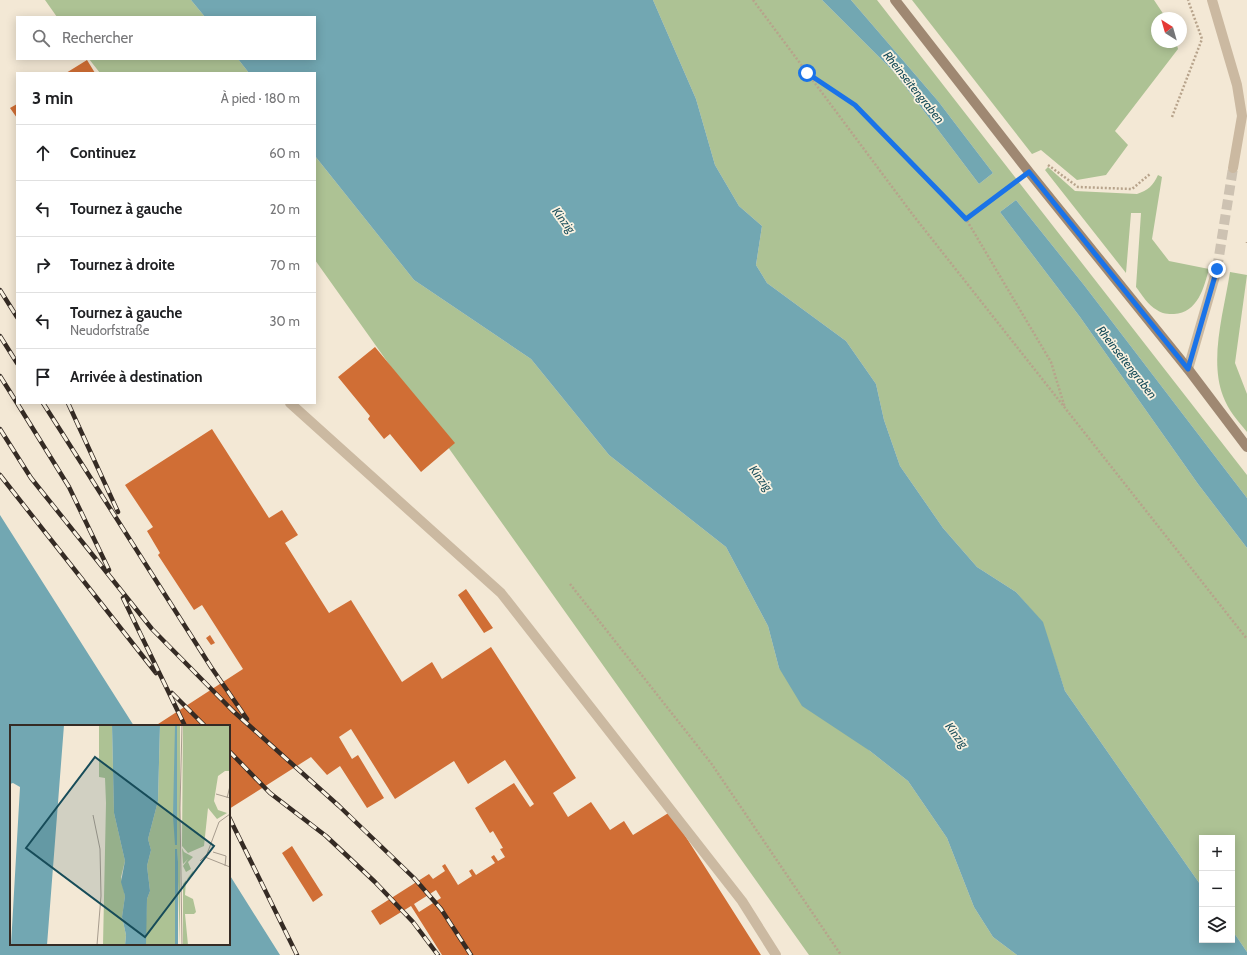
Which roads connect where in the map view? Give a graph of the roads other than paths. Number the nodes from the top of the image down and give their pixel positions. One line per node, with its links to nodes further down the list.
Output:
1 (895, 0): 6 (street)
2 (1212, 0): 3 (street)
3 (1245, 116): 4 (street)
4 (1233, 168)
5 (1217, 269): 6 (street)
6 (1188, 369): 8 (street)
7 (291, 404): 9 (street)
8 (1247, 447)
9 (776, 955)

